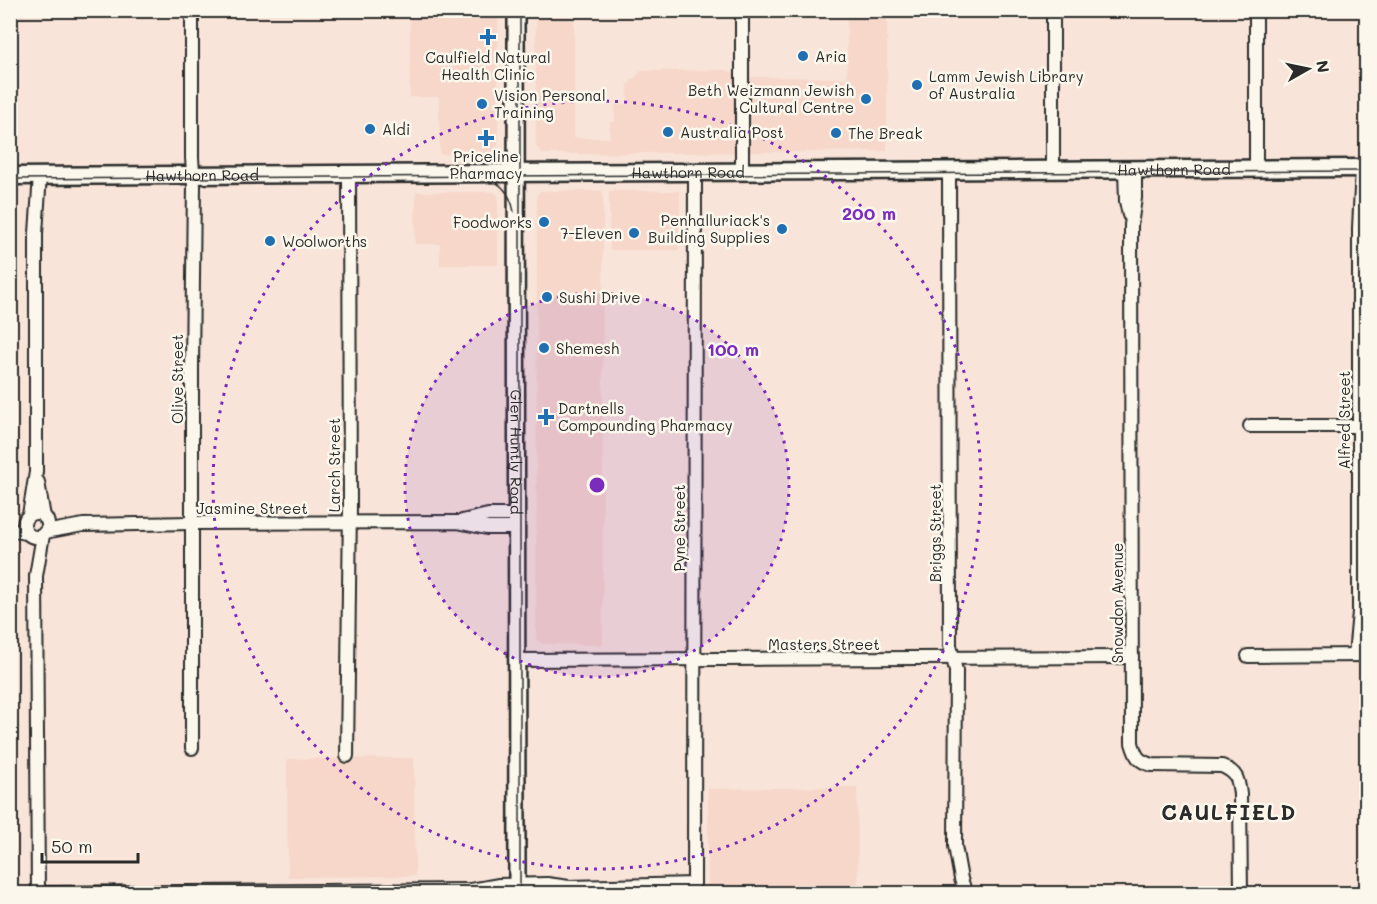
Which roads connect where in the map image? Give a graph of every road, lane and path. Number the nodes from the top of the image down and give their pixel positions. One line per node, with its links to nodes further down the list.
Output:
1 (192, 10): 15 (street, Olive Street)
2 (516, 10): 11 (street, Glen Huntly Road)
3 (742, 10): 13 (street)
4 (1053, 10): 10 (street)
5 (1256, 10): 6 (street)
6 (1256, 168): 7 (main road, Hawthorn Road); 8 (main road, Hawthorn Road)
7 (1361, 168): 19 (street, Alfred Street)
8 (1130, 169): 10 (main road, Hawthorn Road); 34 (street, Snowdon Avenue)
9 (949, 170): 10 (main road, Hawthorn Road); 13 (main road, Hawthorn Road); 35 (street, Briggs Street)
10 (1053, 170)
11 (517, 172): 12 (main road, Hawthorn Road); 14 (main road, Hawthorn Road); 24 (street, Glen Huntly Road)
12 (695, 172): 13 (main road, Hawthorn Road); 37 (street, Pyne Street)
13 (742, 172)
14 (349, 174): 15 (main road, Hawthorn Road); 26 (street, Larch Street)
15 (194, 175): 17 (main road, Hawthorn Road); 25 (street, Olive Street)
16 (10, 176): 17 (main road, Hawthorn Road)
17 (36, 176): 20 (street)
18 (1250, 426): 19 (street)
19 (1363, 426): 32 (street, Alfred Street)
20 (36, 472): 21 (street); 22 (street)
21 (27, 517): 22 (street); 23 (street); 29 (street)
22 (45, 518): 27 (street, Jasmine Street); 30 (street)
23 (10, 521)
24 (517, 521): 26 (street, Jasmine Street); 36 (street, Glen Huntly Road)
25 (192, 523): 26 (street, Jasmine Street); 27 (street, Jasmine Street); 38 (street, Olive Street)
26 (349, 523): 39 (street, Larch Street)
27 (83, 525): 30 (street, Jasmine Street)
28 (10, 530): 29 (street)
29 (27, 534): 30 (street); 31 (street)
30 (44, 534): 31 (street)
31 (36, 576): 41 (street)
32 (1362, 655): 33 (street)
33 (1248, 656)
34 (1132, 657): 35 (street, Masters Street); 43 (street, Snowdon Avenue)
35 (953, 659): 37 (street, Masters Street); 42 (street, Briggs Street)
36 (517, 660): 37 (street, Masters Street); 40 (street, Glen Huntly Road)
37 (694, 660): 40 (street, Pyne Street)
38 (192, 748)
39 (347, 756)
40 (517, 890): 41 (street)
41 (38, 894)
42 (966, 894)
43 (1241, 894)

